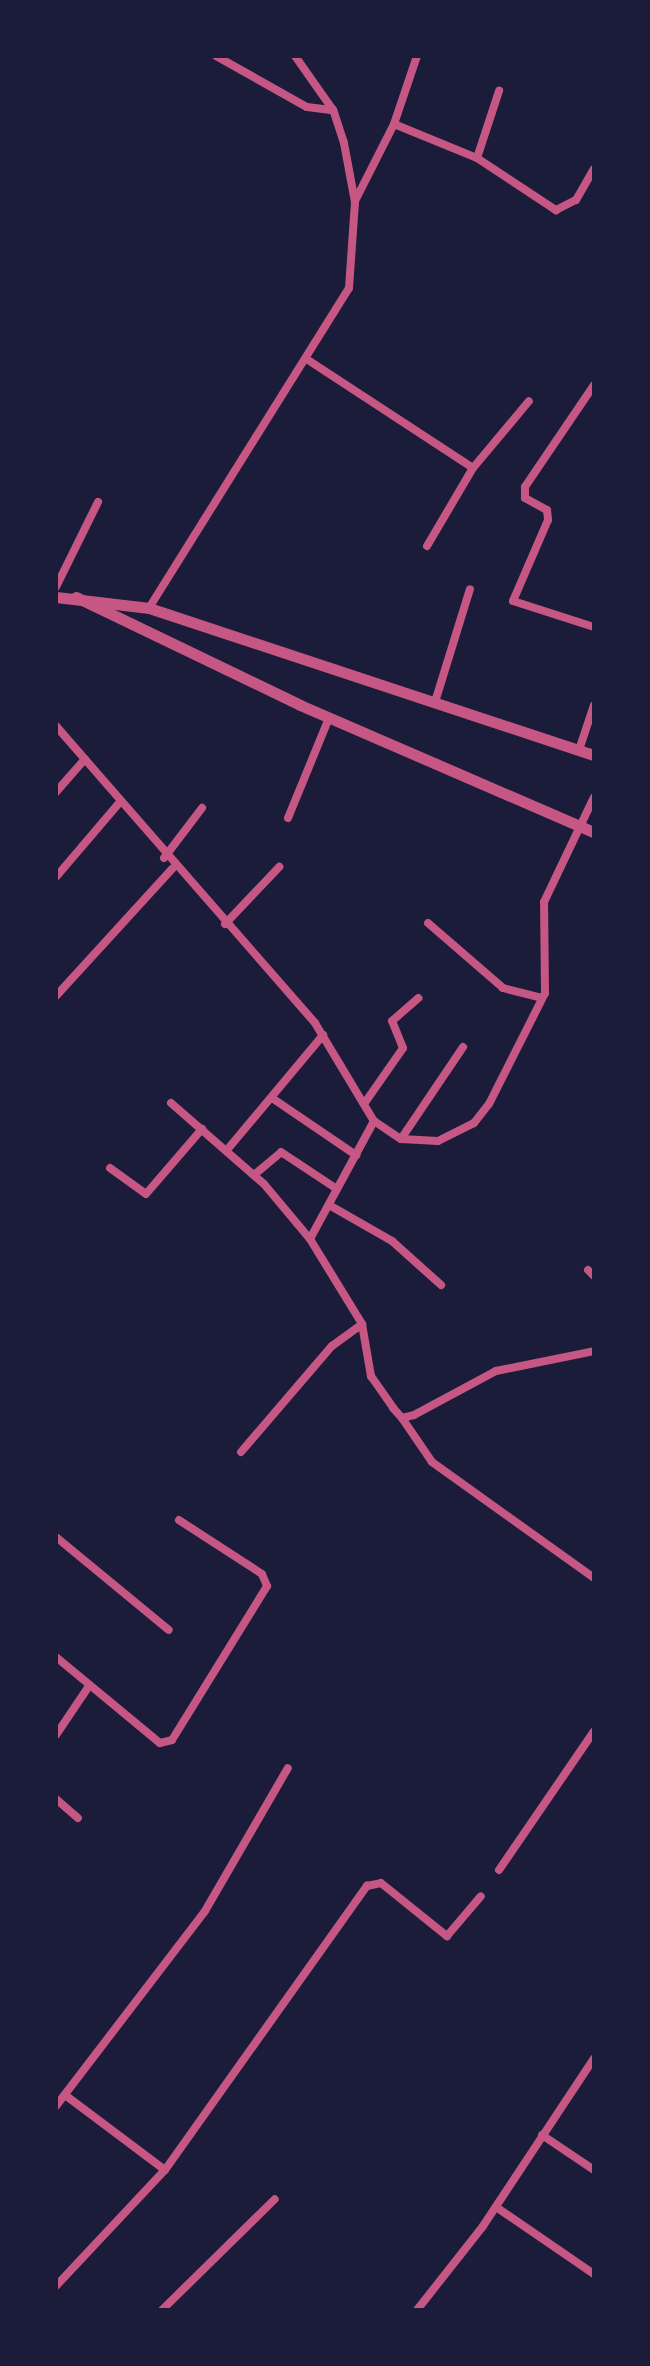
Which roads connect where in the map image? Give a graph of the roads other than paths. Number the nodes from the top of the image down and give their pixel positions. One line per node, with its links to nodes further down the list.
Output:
1 (216, 56): 5 (street)
2 (295, 56): 5 (street)
3 (417, 56): 6 (street)
4 (499, 91): 7 (street)
5 (333, 110): 9 (street)
6 (394, 124): 7 (street); 9 (street)
7 (477, 158): 8 (street)
8 (594, 169)
9 (355, 202): 10 (street)
10 (308, 360): 13 (street); 20 (street)
11 (594, 385): 21 (street)
12 (529, 401): 13 (street)
13 (473, 468): 15 (street)
14 (98, 502): 16 (street)
15 (427, 546)
16 (56, 587)
17 (470, 589): 22 (street)
18 (56, 597): 19 (street)
19 (76, 597): 20 (street); 24 (street)
20 (149, 608): 22 (street)
21 (594, 627)
22 (435, 702): 26 (street)
23 (594, 705): 26 (street)
24 (329, 718): 33 (street); 34 (street)
25 (56, 726): 28 (street)
26 (579, 750): 27 (street)
27 (594, 755)
28 (85, 759): 29 (street); 31 (street)
29 (56, 792)
30 (594, 797): 34 (street)
31 (120, 802): 36 (street); 39 (street)
32 (202, 808): 36 (street)
33 (288, 818)
34 (582, 826): 35 (street); 44 (street)
35 (594, 832)
36 (164, 858): 38 (street)
37 (279, 867): 41 (street)
38 (173, 868): 41 (street); 42 (street)
39 (56, 877)
40 (428, 923): 44 (street)
41 (225, 924): 45 (street)
42 (56, 996)
43 (418, 998): 49 (street)
44 (542, 998): 52 (street)
45 (323, 1035): 47 (street); 49 (street)
46 (463, 1047): 52 (street)
47 (272, 1098): 53 (street); 54 (street)
48 (171, 1103): 51 (street)
49 (364, 1104): 50 (street)
50 (374, 1121): 52 (street); 54 (street)
51 (202, 1129): 53 (street); 55 (street)
52 (401, 1139)
53 (227, 1150): 56 (street)
54 (356, 1155): 57 (street)
55 (110, 1168)
56 (254, 1175): 57 (street); 59 (street)
57 (337, 1189): 58 (street)
58 (329, 1205): 59 (street); 60 (street)
59 (310, 1239): 61 (street)
60 (441, 1285)
61 (362, 1324): 63 (street); 64 (street)
62 (594, 1351): 63 (street)
63 (402, 1418): 67 (street)
64 (241, 1452)
65 (179, 1520): 70 (street)
66 (56, 1537): 68 (street)
67 (594, 1578)
68 (169, 1630)
69 (56, 1657): 70 (street)
70 (89, 1686): 72 (street)
71 (594, 1731): 76 (street)
72 (56, 1735)
73 (288, 1768): 79 (street)
74 (56, 1799): 75 (street)
75 (78, 1818)
76 (499, 1870)
77 (481, 1896): 82 (street)
78 (594, 2058): 81 (street)
79 (65, 2095): 80 (street); 82 (street)
80 (56, 2106)
81 (542, 2135): 83 (street); 85 (street)
82 (165, 2170): 87 (street)
83 (594, 2170)
84 (275, 2199): 88 (street)
85 (496, 2207): 86 (street); 89 (street)
86 (594, 2274)
87 (56, 2286)
88 (162, 2310)
89 (417, 2310)

